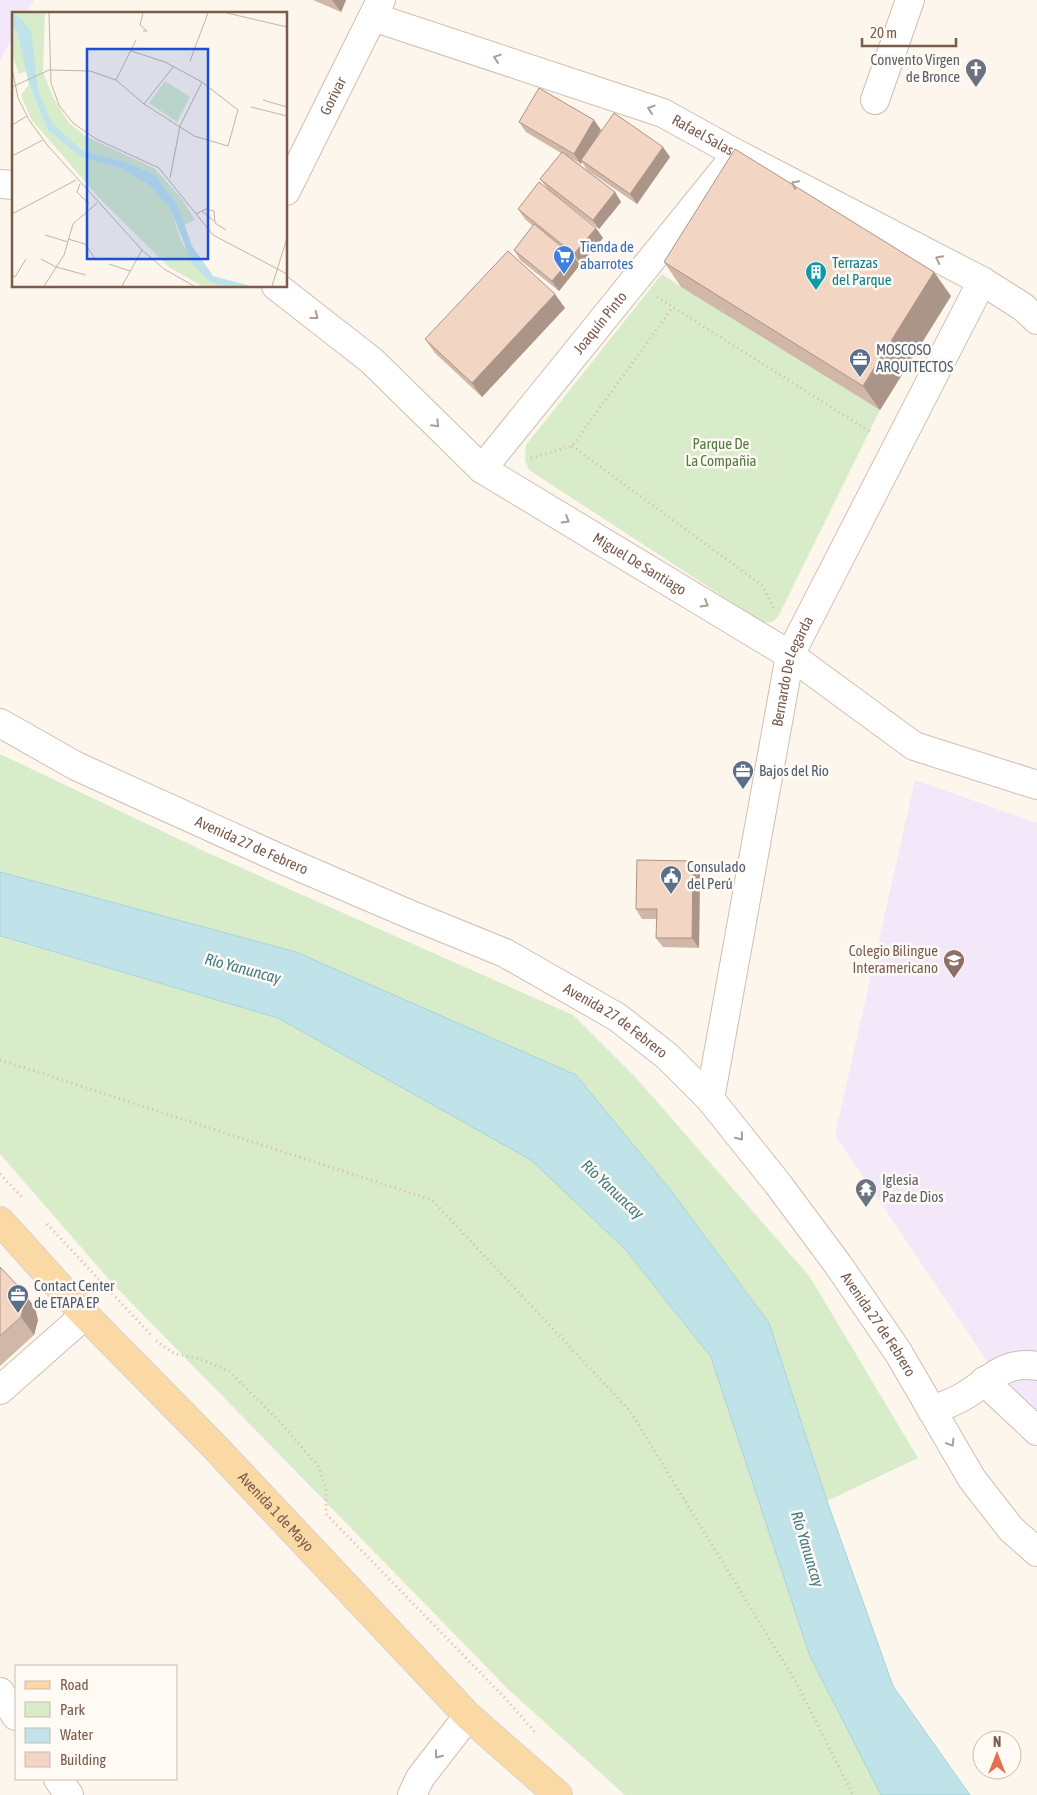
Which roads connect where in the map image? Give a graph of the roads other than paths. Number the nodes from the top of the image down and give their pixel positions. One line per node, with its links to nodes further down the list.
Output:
1 (910, 0): 3 (street)
2 (377, 9): 4 (street, Rafael Salas, one-way to 2); 5 (street, Gorivar)
3 (875, 100)
4 (737, 154): 6 (street, Rafael Salas, one-way to 4); 9 (street, Joaquín Pinto)
5 (288, 188)
6 (982, 281): 8 (street, Rafael Salas); 10 (street, Bernardo De Legarda)
7 (279, 288): 9 (street, Miguel De Santiago, one-way to 9)
8 (1037, 320)
9 (482, 469): 10 (street, Miguel De Santiago, one-way to 10)
10 (790, 655): 12 (street, Miguel De Santiago); 13 (street, Bernardo De Legarda)
11 (0, 723): 13 (street, Avenida 27 de Febrero)
12 (1037, 785)
13 (710, 1099): 19 (street, Avenida 27 de Febrero, one-way to 19)
14 (0, 1221): 15 (main road, Avenida 1 de Mayo)
15 (85, 1314): 18 (street); 24 (main road, Avenida 1 de Mayo)
16 (1037, 1366): 17 (street)
17 (984, 1381): 19 (street); 20 (street)
18 (0, 1390)
19 (932, 1411): 21 (street, Avenida 27 de Febrero, one-way to 21)
20 (1037, 1431)
21 (1037, 1552)
22 (0, 1692): 23 (street)
23 (15, 1714)
24 (468, 1716): 27 (street, one-way to 27); 28 (main road, Avenida 1 de Mayo)
25 (59, 1780): 26 (street)
26 (69, 1795)
27 (412, 1795)
28 (558, 1795)

